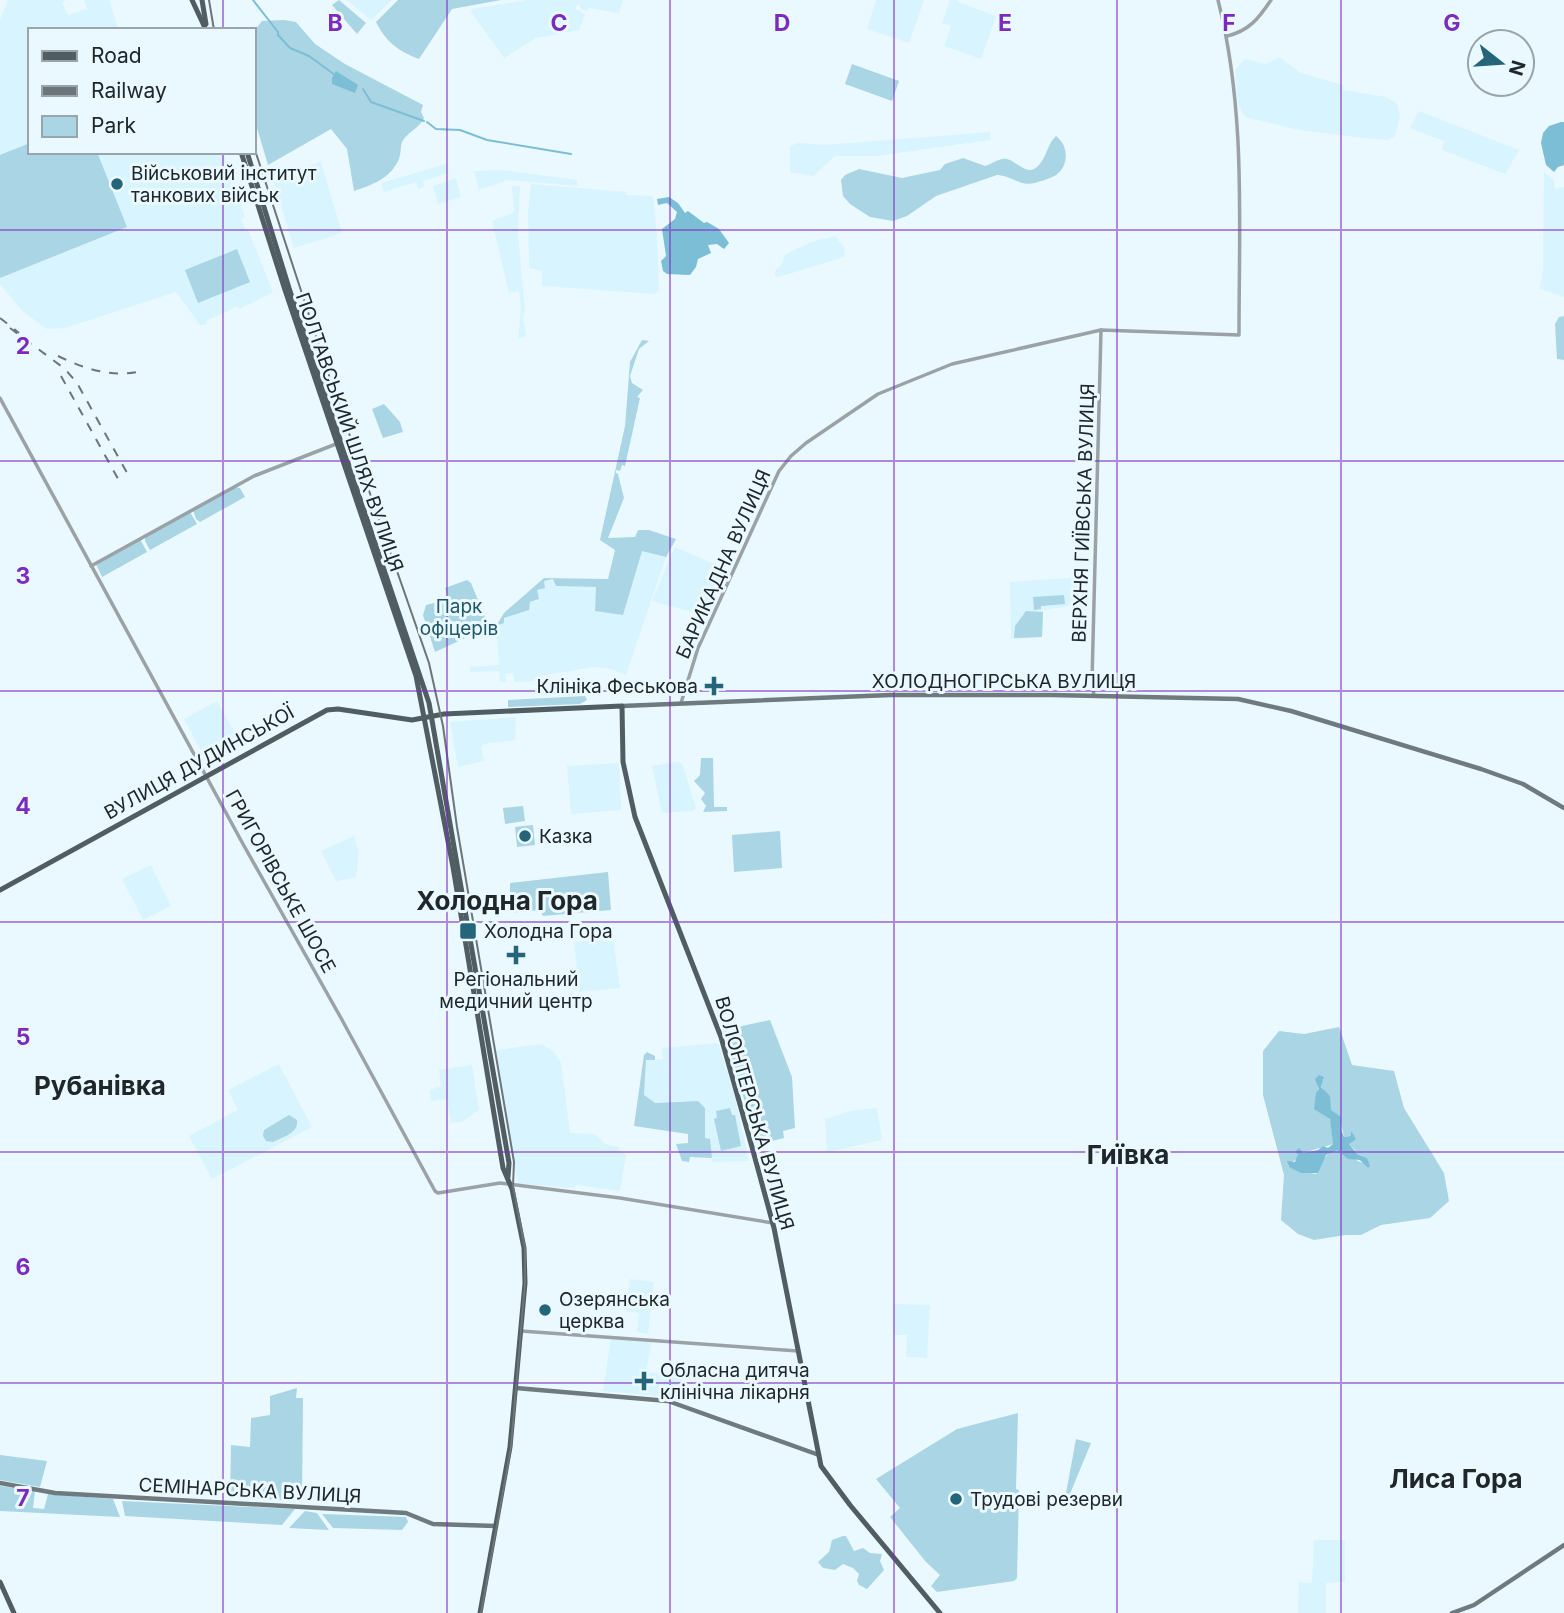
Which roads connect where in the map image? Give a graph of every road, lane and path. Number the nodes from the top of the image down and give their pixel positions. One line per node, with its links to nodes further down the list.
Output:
1 (191, 0): 5 (main road)
2 (202, 0): 6 (main road)
3 (1218, 0): 7 (street)
4 (1271, 0): 7 (street)
5 (204, 28)
6 (205, 28)
7 (1227, 36): 10 (street, БАРИКАДНА ВУЛИЦЯ)
8 (242, 154): 12 (main road, ПОЛТАВСЬКИЙ ШЛЯХ ВУЛИЦЯ)
9 (248, 154): 12 (main road, ПОЛТАВСЬКИЙ ШЛЯХ ВУЛИЦЯ)
10 (1101, 330): 14 (street, ВЕРХНЯ ГИЇВСЬКА ВУЛИЦЯ); 15 (street, БАРИКАДНА ВУЛИЦЯ)
11 (0, 398): 13 (street, ГРИГОРІВСЬКЕ ШОСЕ)
12 (339, 443): 13 (street); 17 (main road, ПОЛТАВСЬКИЙ ШЛЯХ ВУЛИЦЯ); 18 (main road, ПОЛТАВСЬКИЙ ШЛЯХ ВУЛИЦЯ)
13 (91, 566): 19 (street, ГРИГОРІВСЬКЕ ШОСЕ)
14 (1094, 696): 15 (main road, ХОЛОДНОГІРСЬКА ВУЛИЦЯ); 20 (main road, ХОЛОДНОГІРСЬКА ВУЛИЦЯ)
15 (681, 702): 16 (main road, ХОЛОДНОГІРСЬКА ВУЛИЦЯ)
16 (622, 706): 17 (main road, ХОЛОДНОГІРСЬКА ВУЛИЦЯ); 24 (main road, ВОЛОНТЕРСЬКА ВУЛИЦЯ)
17 (432, 716): 18 (main road, ХОЛОДНОГІРСЬКА ВУЛИЦЯ); 22 (main road, ПОЛТАВСЬКИЙ ШЛЯХ ВУЛИЦЯ)
18 (425, 718): 19 (main road, ВУЛИЦЯ ДУДИНСЬКОЇ); 22 (main road, ПОЛТАВСЬКИЙ ШЛЯХ ВУЛИЦЯ)
19 (207, 776): 21 (main road, ВУЛИЦЯ ДУДИНСЬКОЇ); 23 (street, ГРИГОРІВСЬКЕ ШОСЕ)
20 (1564, 808)
21 (0, 890)
22 (474, 979): 23 (main road, ПОЛТАВСЬКИЙ ШЛЯХ ВУЛИЦЯ)
23 (511, 1185): 24 (street); 25 (main road, ПОЛТАВСЬКИЙ ШЛЯХ ВУЛИЦЯ)
24 (773, 1223): 26 (main road, ВОЛОНТЕРСЬКА ВУЛИЦЯ)
25 (520, 1331): 26 (street); 27 (main road, ПОЛТАВСЬКИЙ ШЛЯХ ВУЛИЦЯ)
26 (798, 1351): 28 (main road, ВОЛОНТЕРСЬКА ВУЛИЦЯ)
27 (516, 1388): 28 (main road); 30 (main road, ПОЛТАВСЬКИЙ ШЛЯХ ВУЛИЦЯ)
28 (819, 1455): 35 (main road, ВОЛОНТЕРСЬКА ВУЛИЦЯ)
29 (0, 1483): 30 (main road, СЕМІНАРСЬКА ВУЛИЦЯ)
30 (497, 1526): 34 (main road, ПОЛТАВСЬКИЙ ШЛЯХ ВУЛИЦЯ)
31 (1564, 1545): 36 (main road)
32 (0, 1582): 33 (main road)
33 (15, 1613)
34 (480, 1613)
35 (940, 1613)
36 (1452, 1613)

